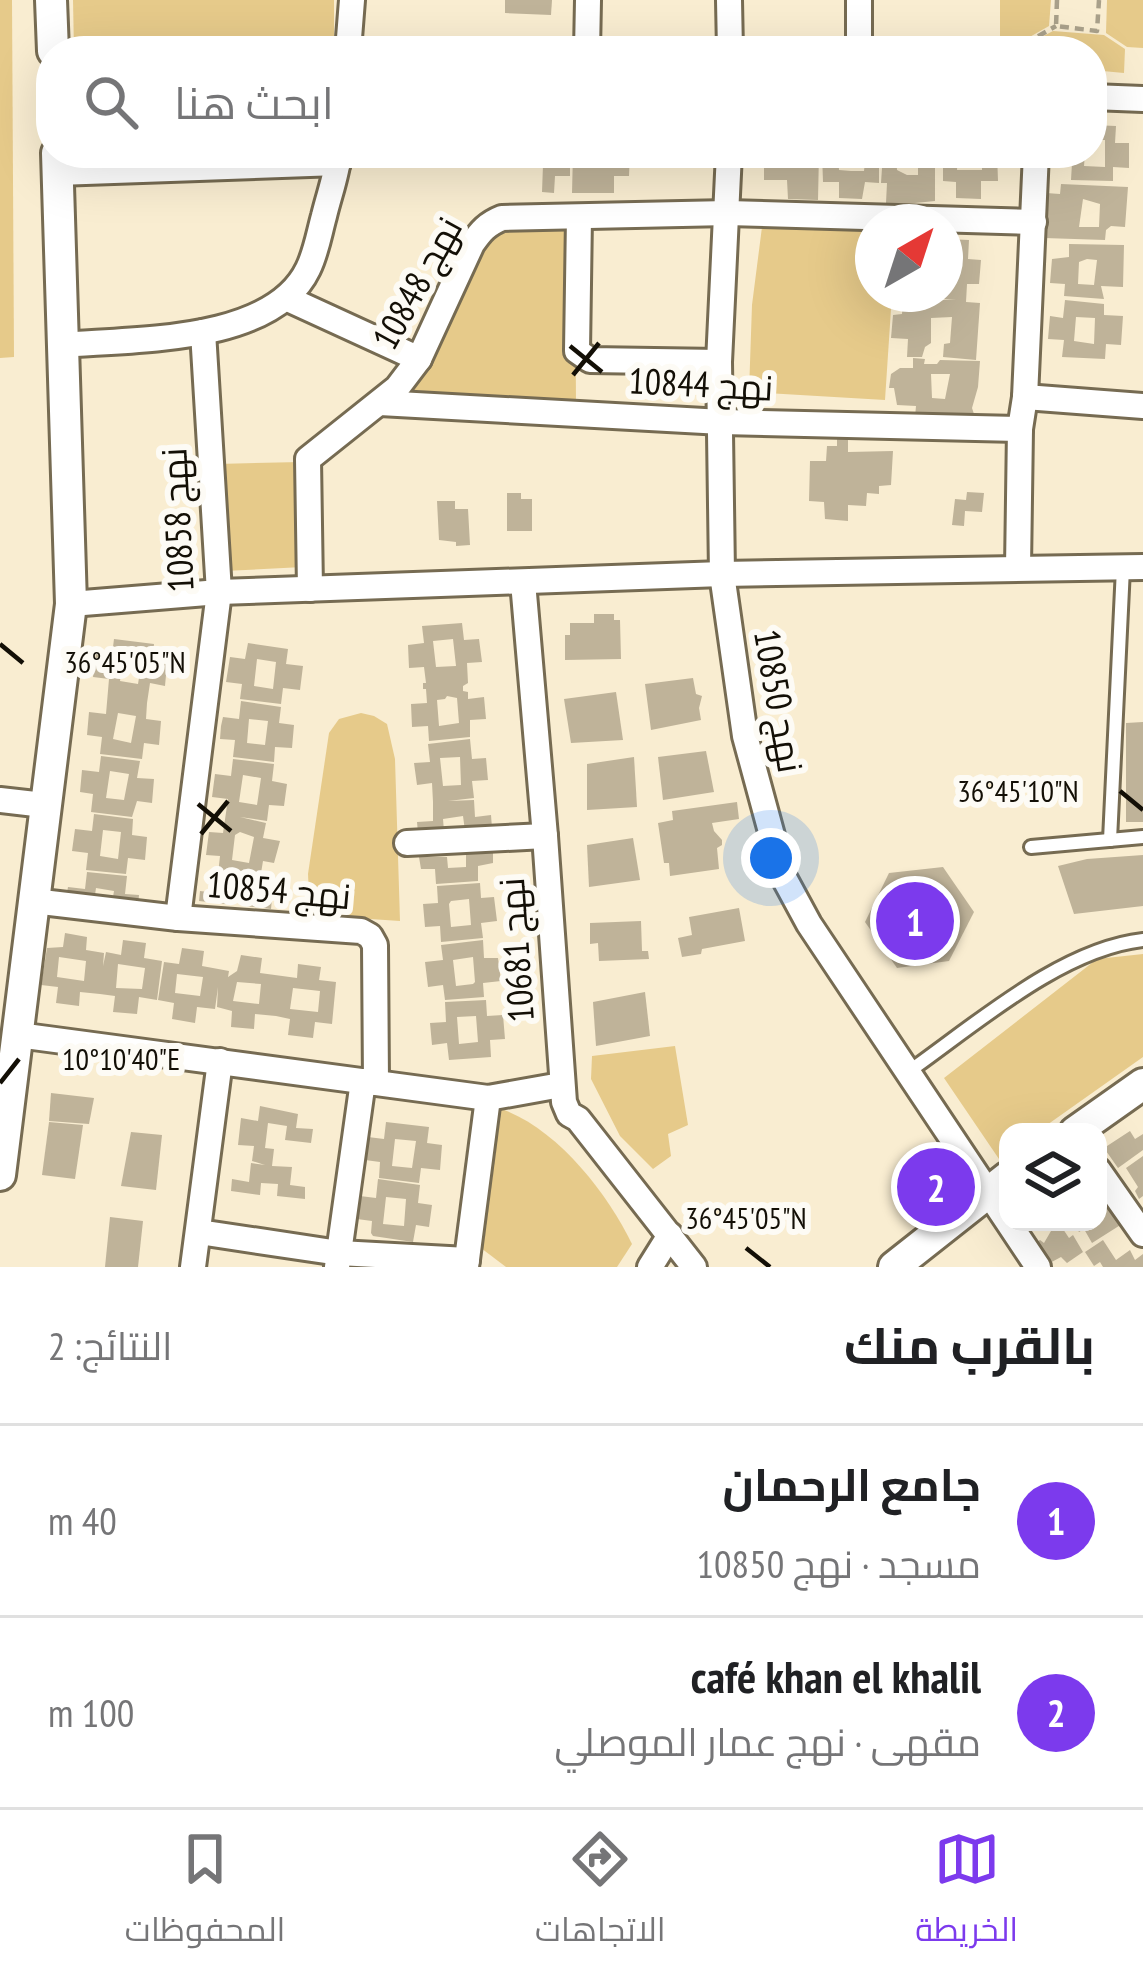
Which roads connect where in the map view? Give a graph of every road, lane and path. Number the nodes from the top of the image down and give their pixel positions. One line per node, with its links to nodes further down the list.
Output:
1 (51, 0): 9 (street)
2 (352, 0): 10 (street)
3 (588, 0): 11 (street)
4 (729, 0): 12 (street)
5 (859, 0): 13 (street)
6 (1057, 0): 8 (path)
7 (1099, 0): 8 (path)
8 (1056, 26): 14 (path)
9 (52, 36)
10 (349, 36)
11 (587, 36)
12 (730, 36)
13 (859, 36)
14 (1038, 36)
15 (1107, 98): 16 (street)
16 (1143, 99)
17 (57, 168): 26 (street)
18 (335, 168): 24 (street)
19 (729, 168): 21 (street, نهج 10850)
20 (1036, 168): 23 (street)
21 (728, 214): 22 (street, نهج 10848); 23 (street, نهج 10848); 28 (street, نهج 10850)
22 (579, 217): 27 (street, نهج 10848); 28 (street)
23 (1034, 222): 29 (street)
24 (286, 298): 25 (street); 27 (street)
25 (203, 332): 26 (street); 39 (street, نهج 10858)
26 (62, 345): 40 (street)
27 (418, 359): 30 (street, نهج 10848)
28 (719, 362): 32 (street, نهج 10850)
29 (1024, 397): 31 (street); 33 (street)
30 (380, 403): 32 (street, نهج 10844); 38 (street, نهج 10848)
31 (1143, 406)
32 (722, 422): 33 (street, نهج 10844); 36 (street, نهج 10850)
33 (1020, 429): 35 (street)
34 (1133, 567): 35 (street); 45 (lane)
35 (1018, 568): 36 (street)
36 (722, 574): 37 (street); 54 (street, نهج 10850)
37 (523, 582): 38 (street); 43 (street, نهج 10681)
38 (310, 589): 39 (street)
39 (219, 592): 40 (street); 49 (street, نهج 10858)
40 (71, 604): 42 (street)
41 (0, 800): 42 (street)
42 (44, 805): 48 (street)
43 (545, 836): 46 (street); 57 (street, نهج 10681)
44 (1143, 837): 45 (lane)
45 (1110, 840): 47 (lane)
46 (407, 843)
47 (1031, 847)
48 (33, 901): 49 (street, نهج 10854); 51 (street)
49 (178, 918): 55 (street, نهج 10854)
50 (1143, 940): 54 (lane)
51 (14, 965): 52 (street)
52 (18, 1035): 53 (street); 59 (street)
53 (220, 1061): 55 (street); 64 (street)
54 (908, 1072): 63 (street, نهج 10850)
55 (370, 1082): 58 (street); 67 (street)
56 (1143, 1084): 60 (street)
57 (561, 1085): 58 (street); 66 (street, نهج 10681)
58 (488, 1098): 68 (street)
59 (4, 1100): 61 (street)
60 (1088, 1123)
61 (0, 1175)
62 (1107, 1183): 65 (street)
63 (997, 1185): 72 (street); 73 (street, نهج 10850)
64 (199, 1232): 67 (street); 69 (street)
65 (1143, 1234)
66 (670, 1235): 70 (street); 71 (street, نهج 10681)
67 (338, 1260): 68 (street)
68 (467, 1263)
69 (193, 1267)
70 (650, 1267)
71 (694, 1267)
72 (894, 1267)
73 (1038, 1267)

